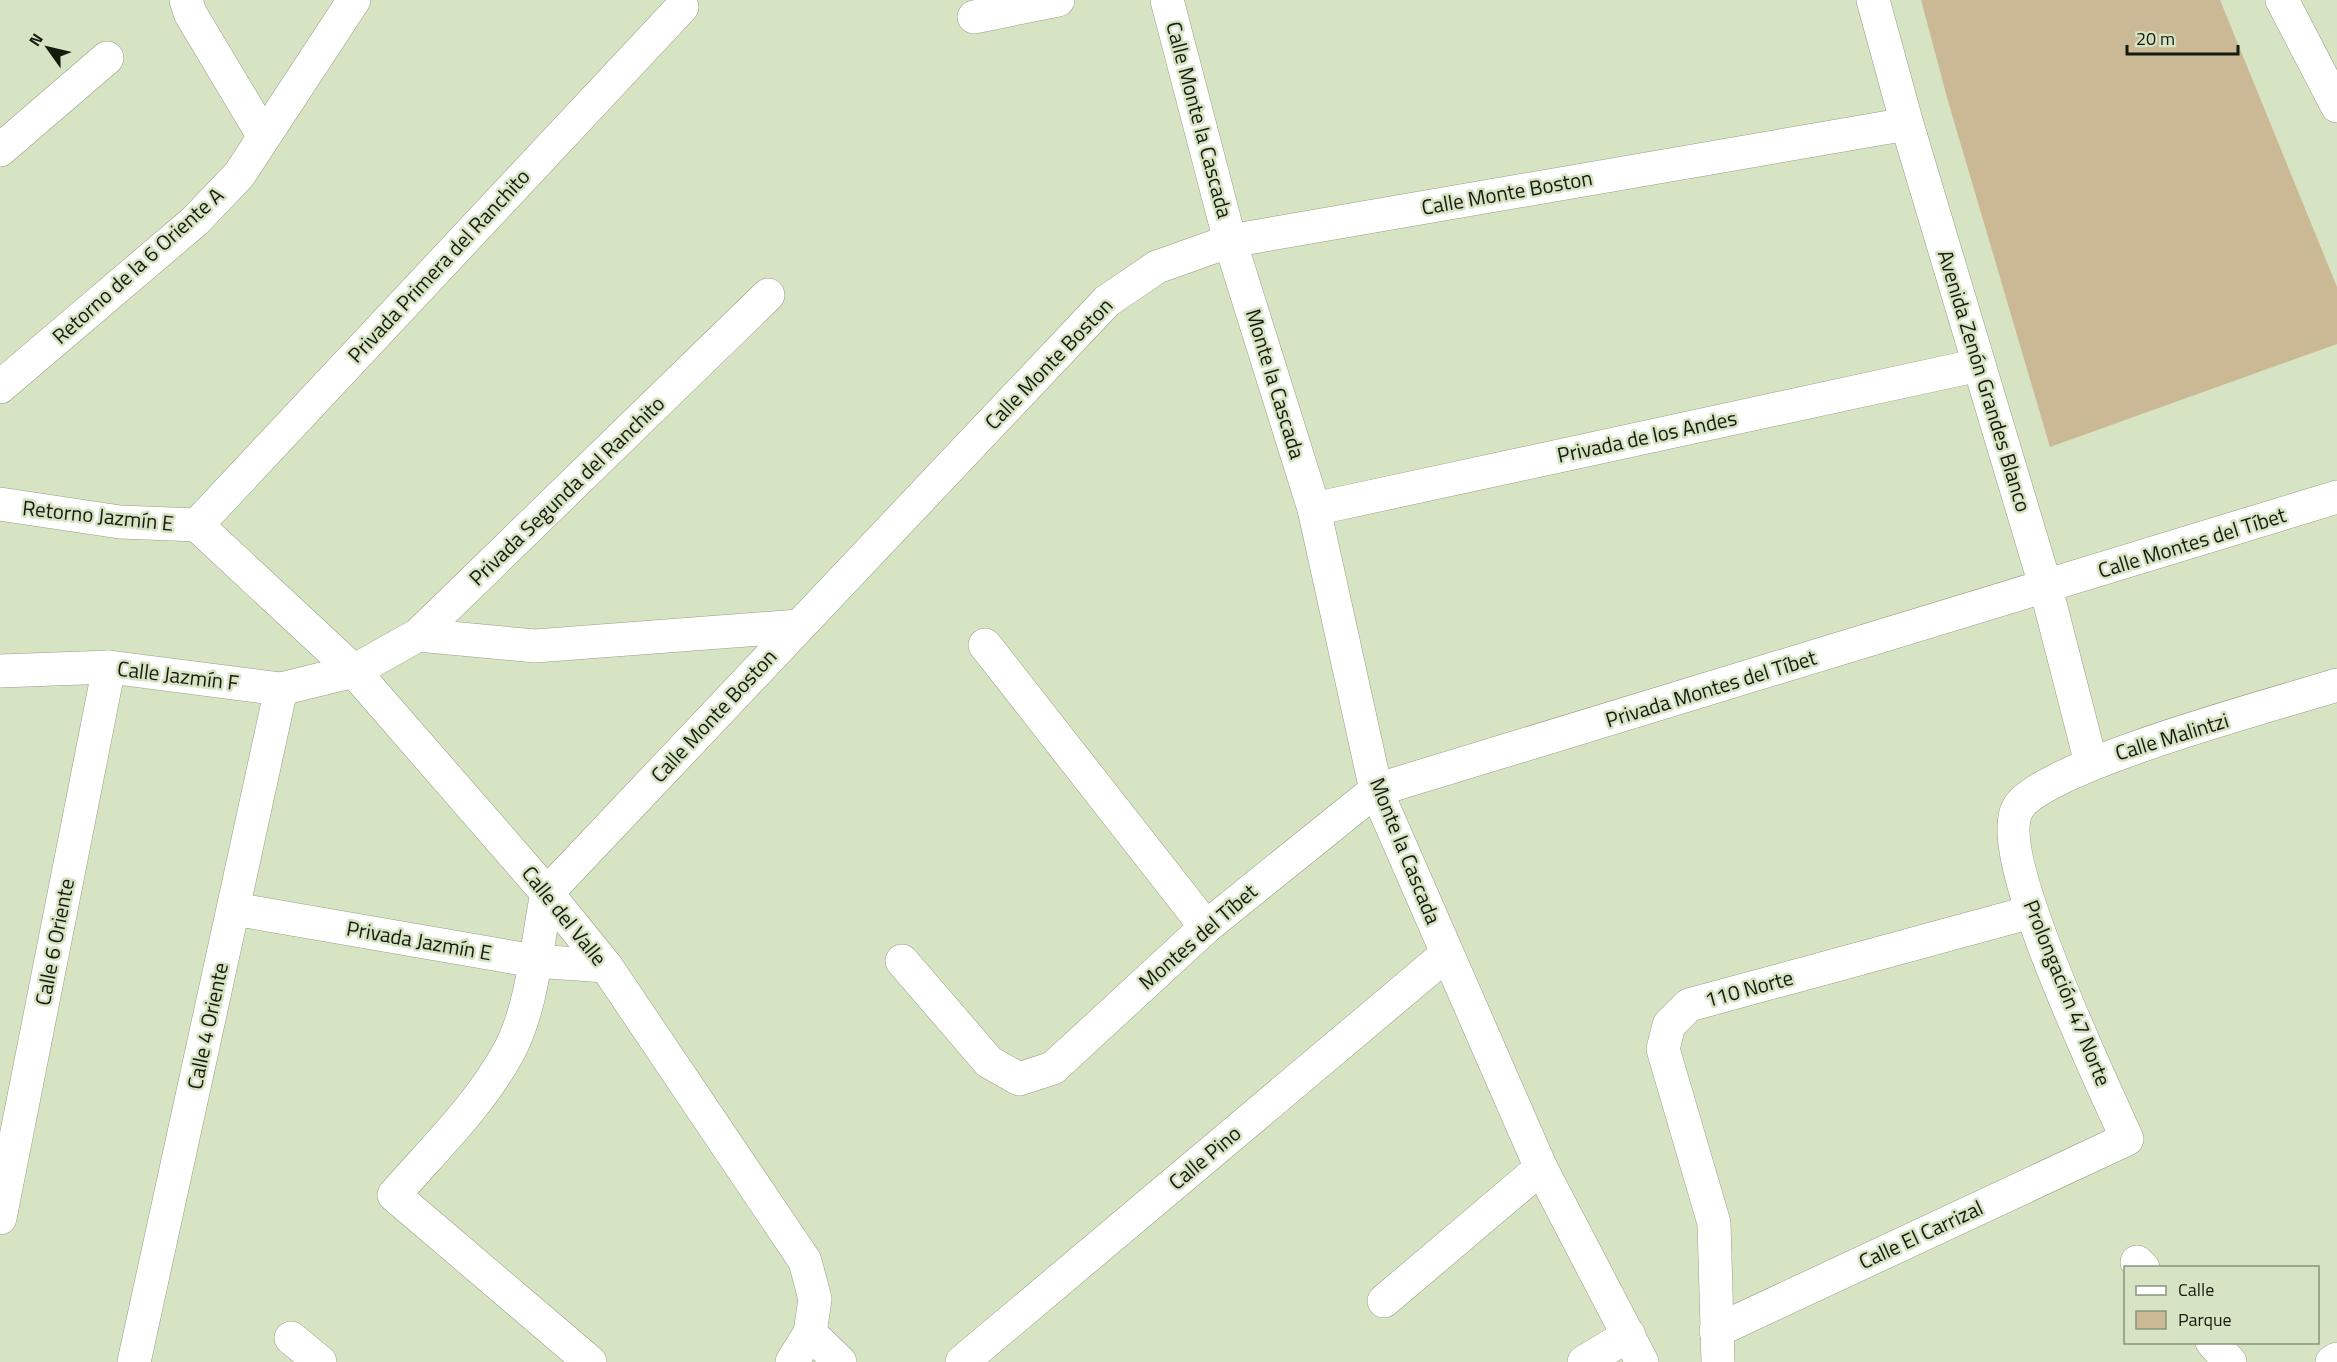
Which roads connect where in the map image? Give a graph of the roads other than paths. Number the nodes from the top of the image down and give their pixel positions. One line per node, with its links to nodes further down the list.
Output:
1 (186, 0): 12 (street)
2 (354, 0): 12 (street, Retorno de la 6 Oriente A)
3 (1058, 0): 8 (street)
4 (1167, 0): 14 (street, Calle Monte la Cascada)
5 (1873, 0): 11 (street, Avenida Zenón Grandes Blanco)
6 (2282, 0): 10 (street)
7 (682, 7): 21 (street, Privada Primera del Ranchito)
8 (974, 17)
9 (107, 58): 13 (street)
10 (2337, 106)
11 (1906, 124): 14 (street, Calle Monte Boston); 16 (street, Avenida Zenón Grandes Blanco)
12 (263, 135): 17 (street, Retorno de la 6 Oriente A)
13 (0, 150)
14 (1230, 241): 20 (street, Monte la Cascada); 23 (street, Calle Monte Boston)
15 (768, 295): 24 (street, Privada Segunda del Ranchito)
16 (1979, 365): 20 (street, Privada de los Andes); 22 (street, Avenida Zenón Grandes Blanco)
17 (0, 387)
18 (2337, 497): 22 (street, Calle Montes del Tíbet)
19 (0, 504): 21 (street, Retorno Jazmín E)
20 (1314, 509): 32 (street, Monte la Cascada)
21 (197, 525): 27 (street, Calle del Valle)
22 (2046, 588): 31 (street, Avenida Zenón Grandes Blanco); 32 (street, Privada Montes del Tíbet)
23 (799, 626): 24 (street); 34 (street, Calle Monte Boston)
24 (418, 635): 27 (street, Privada Segunda del Ranchito)
25 (985, 645): 37 (street)
26 (109, 667): 28 (street, Calle Jazmín F); 30 (street, Calle Jazmín F); 44 (street, Calle 6 Oriente)
27 (354, 671): 30 (street, Calle Jazmín F); 34 (street, Calle del Valle)
28 (0, 672)
29 (2337, 685): 31 (street, Calle Malintzi)
30 (281, 689): 35 (street, Calle 4 Oriente)
31 (2091, 763): 33 (street, Calle Malintzi)
32 (1376, 790): 37 (street, Montes del Tíbet); 38 (street, Monte la Cascada)
33 (2018, 808): 36 (street, Prolongación 47 Norte)
34 (547, 892): 39 (street); 41 (street, Calle del Valle)
35 (234, 909): 39 (street, Privada Jazmín E); 52 (street, Calle 4 Oriente)
36 (2031, 912): 42 (street, Prolongación 47 Norte); 49 (street, 110 Norte)
37 (1206, 927): 40 (street, Montes del Tíbet)
38 (1448, 954): 43 (street, Monte la Cascada); 57 (street, Calle Pino)
39 (534, 961): 41 (street, Privada Jazmín E); 54 (street)
40 (902, 961)
41 (606, 966): 46 (street, Calle del Valle)
42 (2127, 1139): 49 (street, Calle El Carrizal)
43 (1541, 1168): 45 (street); 50 (street, Monte la Cascada)
44 (0, 1218)
45 (1384, 1301)
46 (810, 1333): 55 (street); 56 (street)
47 (291, 1338): 53 (street)
48 (2214, 1344): 59 (street)
49 (1717, 1346)
50 (1636, 1349): 58 (street)
51 (2337, 1359): 60 (street)
52 (134, 1362)
53 (320, 1362)
54 (590, 1362)
55 (792, 1362)
56 (840, 1362)
57 (962, 1362)
58 (1584, 1362)
59 (2230, 1362)
60 (2332, 1362)

